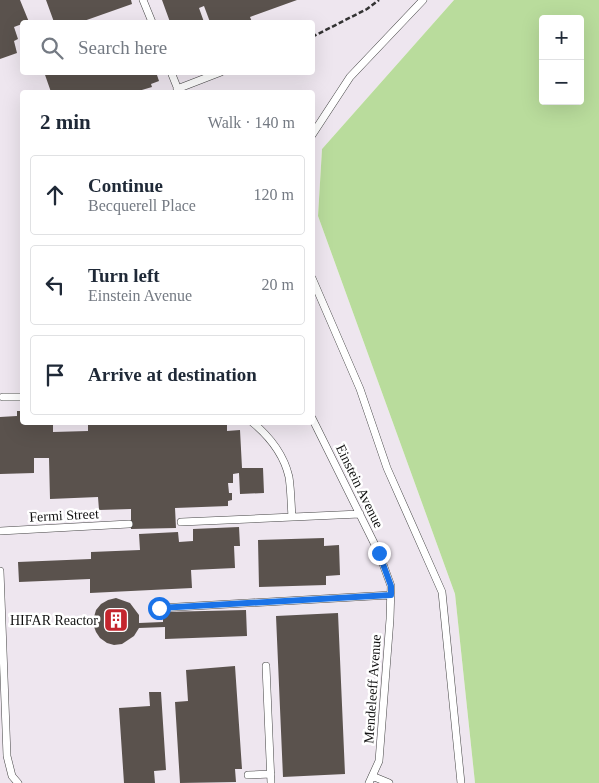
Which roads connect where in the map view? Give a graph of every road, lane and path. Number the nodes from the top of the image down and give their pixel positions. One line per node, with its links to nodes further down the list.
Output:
1 (143, 0): 4 (lane)
2 (378, 0): 5 (path)
3 (423, 0): 10 (lane)
4 (151, 20)
5 (315, 35)
6 (172, 75): 8 (lane)
7 (214, 75): 9 (lane)
8 (178, 90)
9 (180, 90)
10 (315, 130)
11 (315, 285): 32 (lane)
12 (4, 397): 13 (lane)
13 (20, 397)
14 (315, 424): 16 (lane, Einstein Avenue)
15 (256, 425): 17 (lane)
16 (360, 514): 17 (lane); 22 (lane, Einstein Avenue)
17 (292, 517): 18 (lane)
18 (181, 522)
19 (129, 524): 20 (lane, Fermi Street)
20 (0, 531)
21 (0, 571): 28 (lane)
22 (391, 595): 23 (lane); 27 (lane, Mendeleeff Avenue)
23 (159, 608)
24 (266, 666): 25 (lane)
25 (271, 774): 26 (lane); 29 (lane)
26 (248, 775)
27 (372, 776): 30 (lane, Mendeleeff Avenue); 31 (lane)
28 (18, 783)
29 (272, 783)
30 (369, 783)
31 (389, 783)
32 (461, 783)

